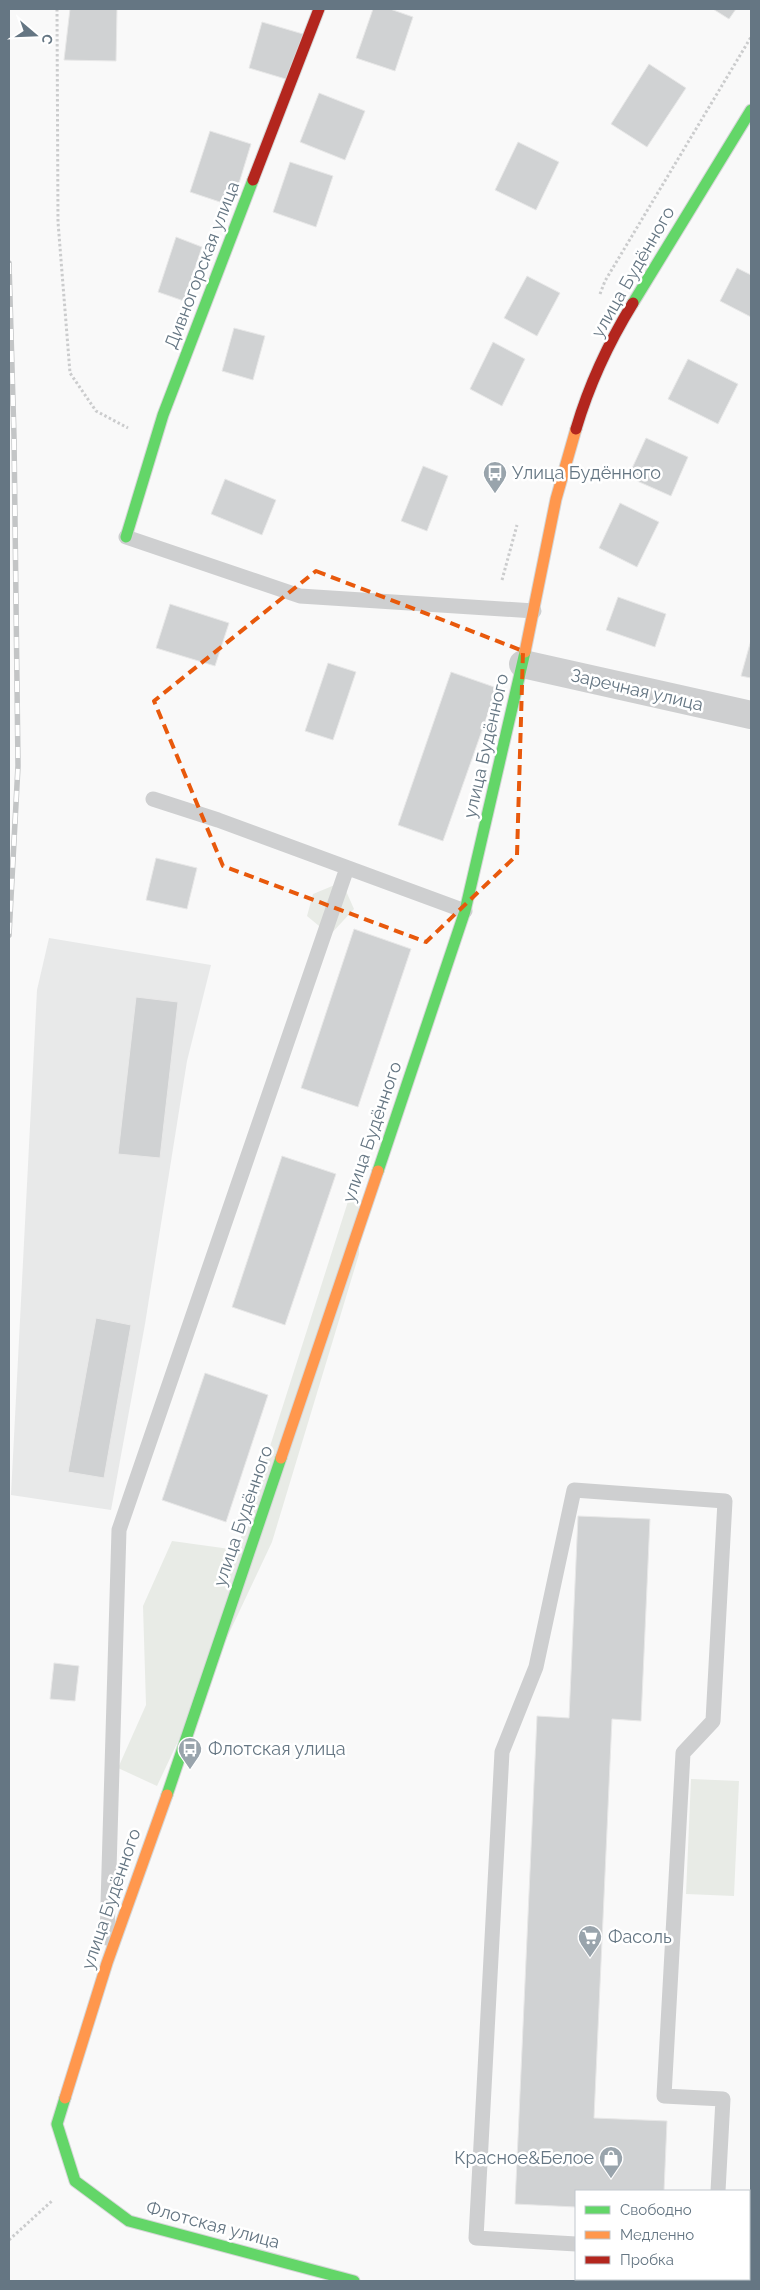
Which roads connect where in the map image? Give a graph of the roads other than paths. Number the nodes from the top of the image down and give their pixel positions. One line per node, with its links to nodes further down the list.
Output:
1 (319, 9): 3 (street, Дивногорская улица)
2 (751, 110): 4 (street, улица Будённого)
3 (126, 537): 4 (lane)
4 (534, 611): 5 (street, улица Будённого)
5 (523, 664): 6 (street, Заречная улица); 9 (street, улица Будённого)
6 (751, 715)
7 (153, 799): 8 (lane)
8 (346, 868): 9 (lane); 10 (lane)
9 (465, 911): 10 (street, улица Будённого)
10 (107, 1963): 11 (street, улица Будённого)
11 (75, 2181): 14 (street, Флотская улица)
12 (718, 2190): 13 (lane)
13 (575, 2244)
14 (354, 2281)

